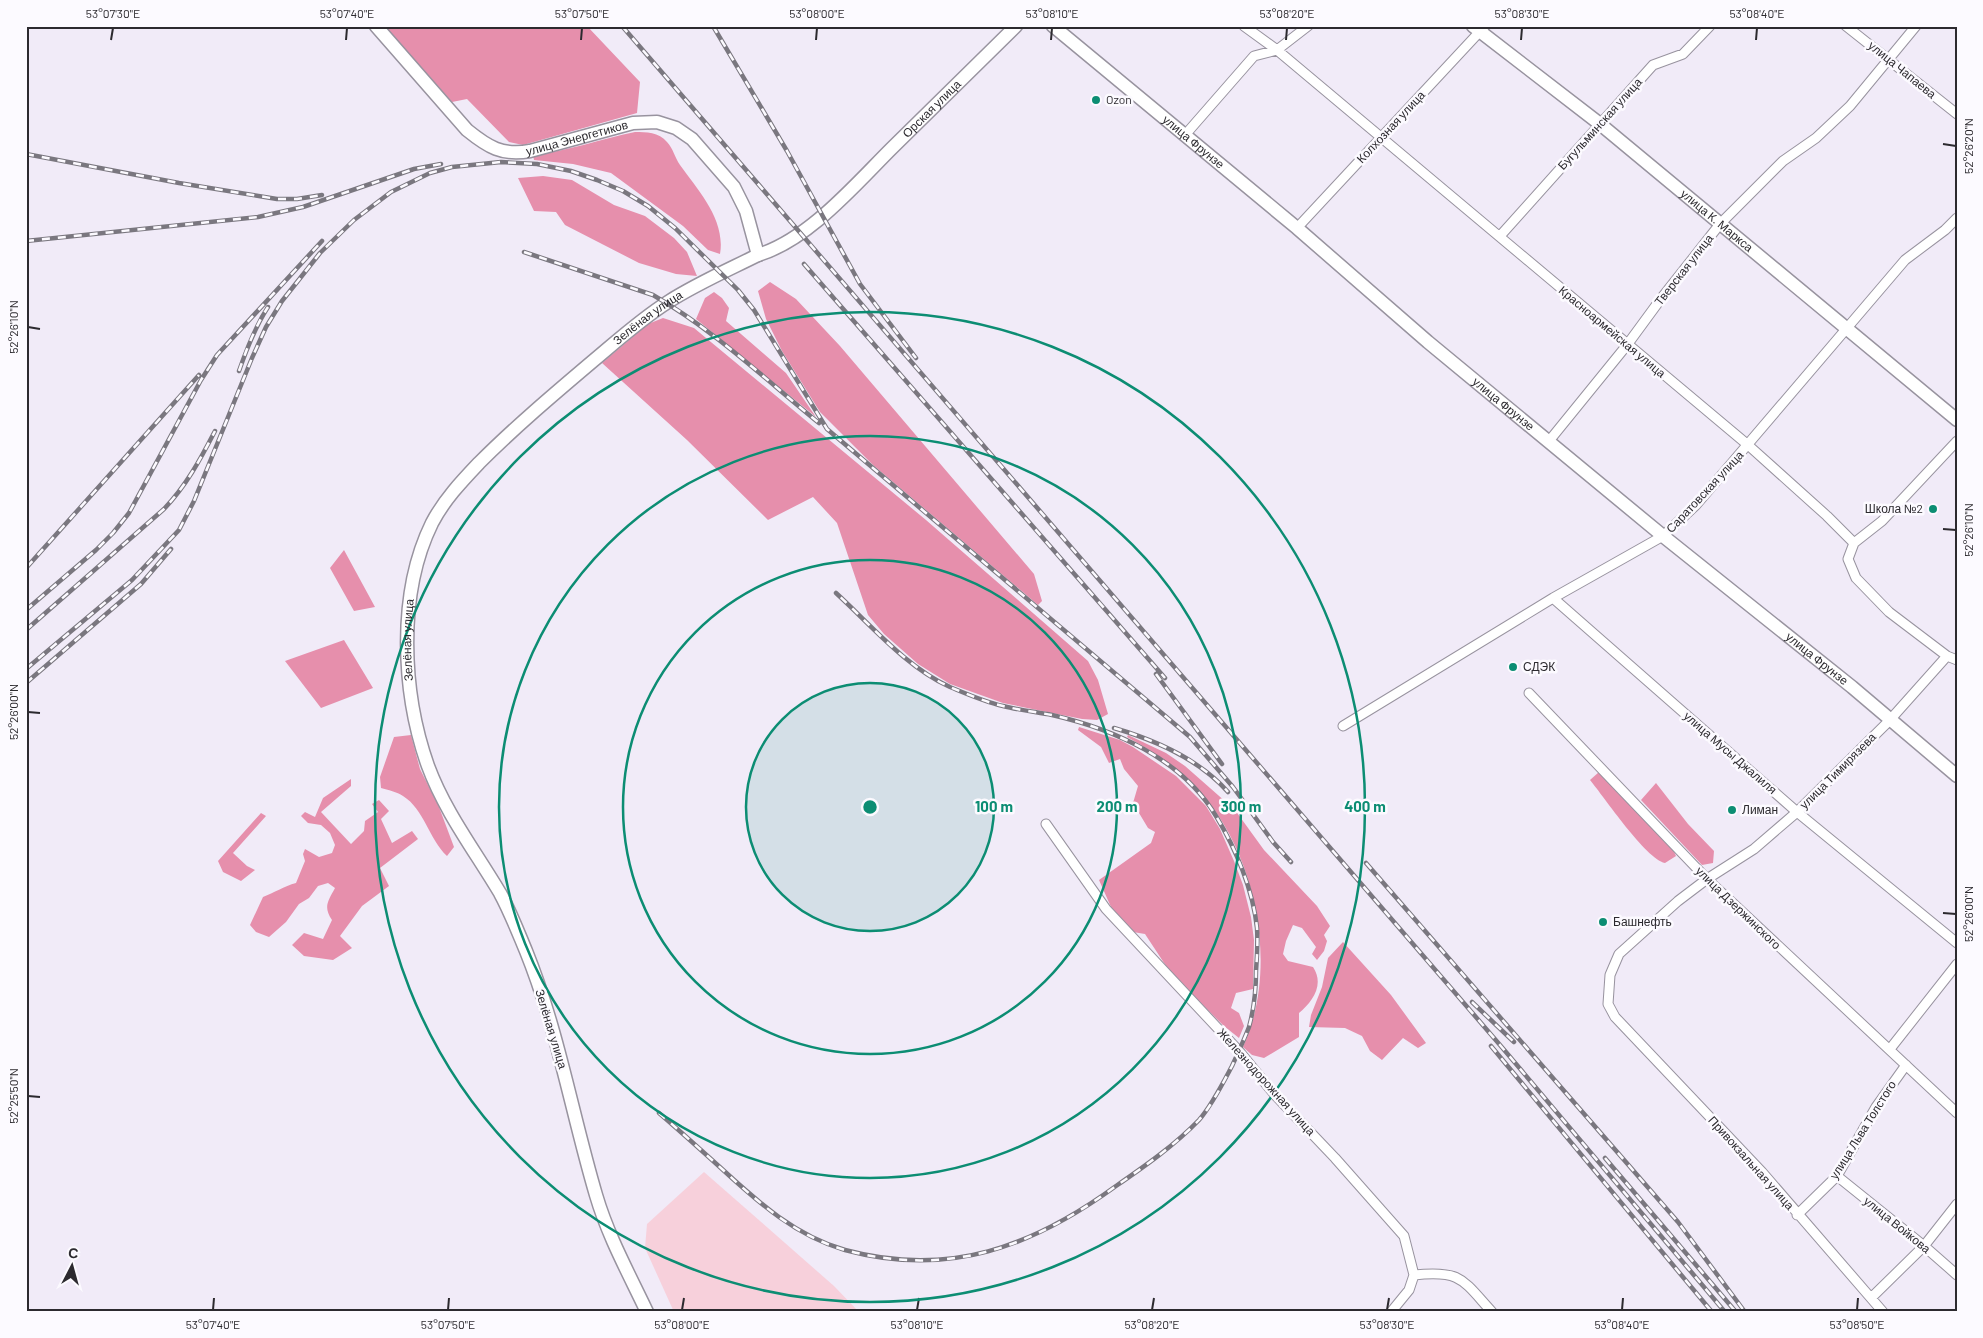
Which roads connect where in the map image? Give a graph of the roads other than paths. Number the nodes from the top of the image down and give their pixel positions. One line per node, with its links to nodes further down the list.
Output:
1 (376, 26): 21 (street, улица Энергетиков)
2 (1016, 26): 16 (street, Орская улица)
3 (1053, 26): 14 (street, улица Фрунзе)
4 (1244, 26): 10 (street, Красноармейская улица)
5 (1308, 26): 10 (street)
6 (1710, 26): 13 (street, Бугульминская улица)
7 (1846, 26): 11 (street, улица Чапаева)
8 (1916, 26): 11 (street, Тверская улица)
9 (1479, 28): 13 (street, улица К. Маркса); 15 (street, Колхозная улица)
10 (1277, 50): 14 (street); 15 (street, Красноармейская улица)
11 (1888, 60): 12 (street, улица Чапаева); 18 (street, Тверская улица)
12 (1957, 114)
13 (1600, 124): 18 (street, улица К. Маркса); 20 (street, Бугульминская улица)
14 (1185, 135): 19 (street, улица Фрунзе)
15 (1381, 138): 19 (street, Колхозная улица); 20 (street, Красноармейская улица)
16 (849, 191): 21 (street, Зелёная улица)
17 (1957, 218): 22 (street, Саратовская улица)
18 (1720, 224): 22 (street, улица К. Маркса); 23 (street, Тверская улица)
19 (1297, 228): 25 (street, улица Фрунзе)
20 (1500, 236): 23 (street, Красноармейская улица)
21 (758, 255): 53 (street, Зелёная улица)
22 (1846, 328): 24 (street, улица К. Маркса); 27 (street, Саратовская улица)
23 (1627, 345): 25 (street, Тверская улица); 27 (street, Красноармейская улица)
24 (1957, 420)
25 (1549, 441): 28 (street, улица Фрунзе)
26 (1957, 441): 29 (street)
27 (1748, 445): 28 (street, Саратовская улица); 29 (street, Красноармейская улица)
28 (1664, 536): 30 (street, Саратовская улица); 34 (street, улица Фрунзе)
29 (1854, 543): 31 (street)
30 (1553, 598): 35 (street, Саратовская улица); 37 (street, улица Мусы Джалиля)
31 (1946, 656): 32 (street); 34 (street, улица Тимирязева)
32 (1957, 660)
33 (1529, 693): 39 (street, улица Дзержинского)
34 (1889, 720): 36 (street, улица Фрунзе); 37 (street, улица Тимирязева)
35 (1343, 726)
36 (1957, 776)
37 (1797, 812): 39 (street, улица Тимирязева); 40 (street, улица Мусы Джалиля)
38 (1046, 824): 50 (street, Железнодорожная улица)
39 (1707, 879): 42 (street, улица Тимирязева); 43 (street, улица Дзержинского)
40 (1957, 943)
41 (1957, 964): 43 (street)
42 (1615, 1017): 48 (street, Привокзальная улица)
43 (1890, 1049): 44 (street, улица Дзержинского)
44 (1906, 1065): 45 (street, улица Дзержинского); 46 (street, улица Льва Толстого)
45 (1957, 1113)
46 (1837, 1176): 48 (street, улица Льва Толстого); 49 (street, улица Войкова)
47 (1957, 1204): 49 (street)
48 (1797, 1215): 52 (street, Привокзальная улица)
49 (1924, 1246): 51 (street, улица Войкова); 52 (street)
50 (1414, 1275): 54 (street); 55 (street)
51 (1957, 1275)
52 (1871, 1298): 56 (street, Привокзальная улица)
53 (647, 1312)
54 (1391, 1312)
55 (1492, 1312)
56 (1884, 1312)

